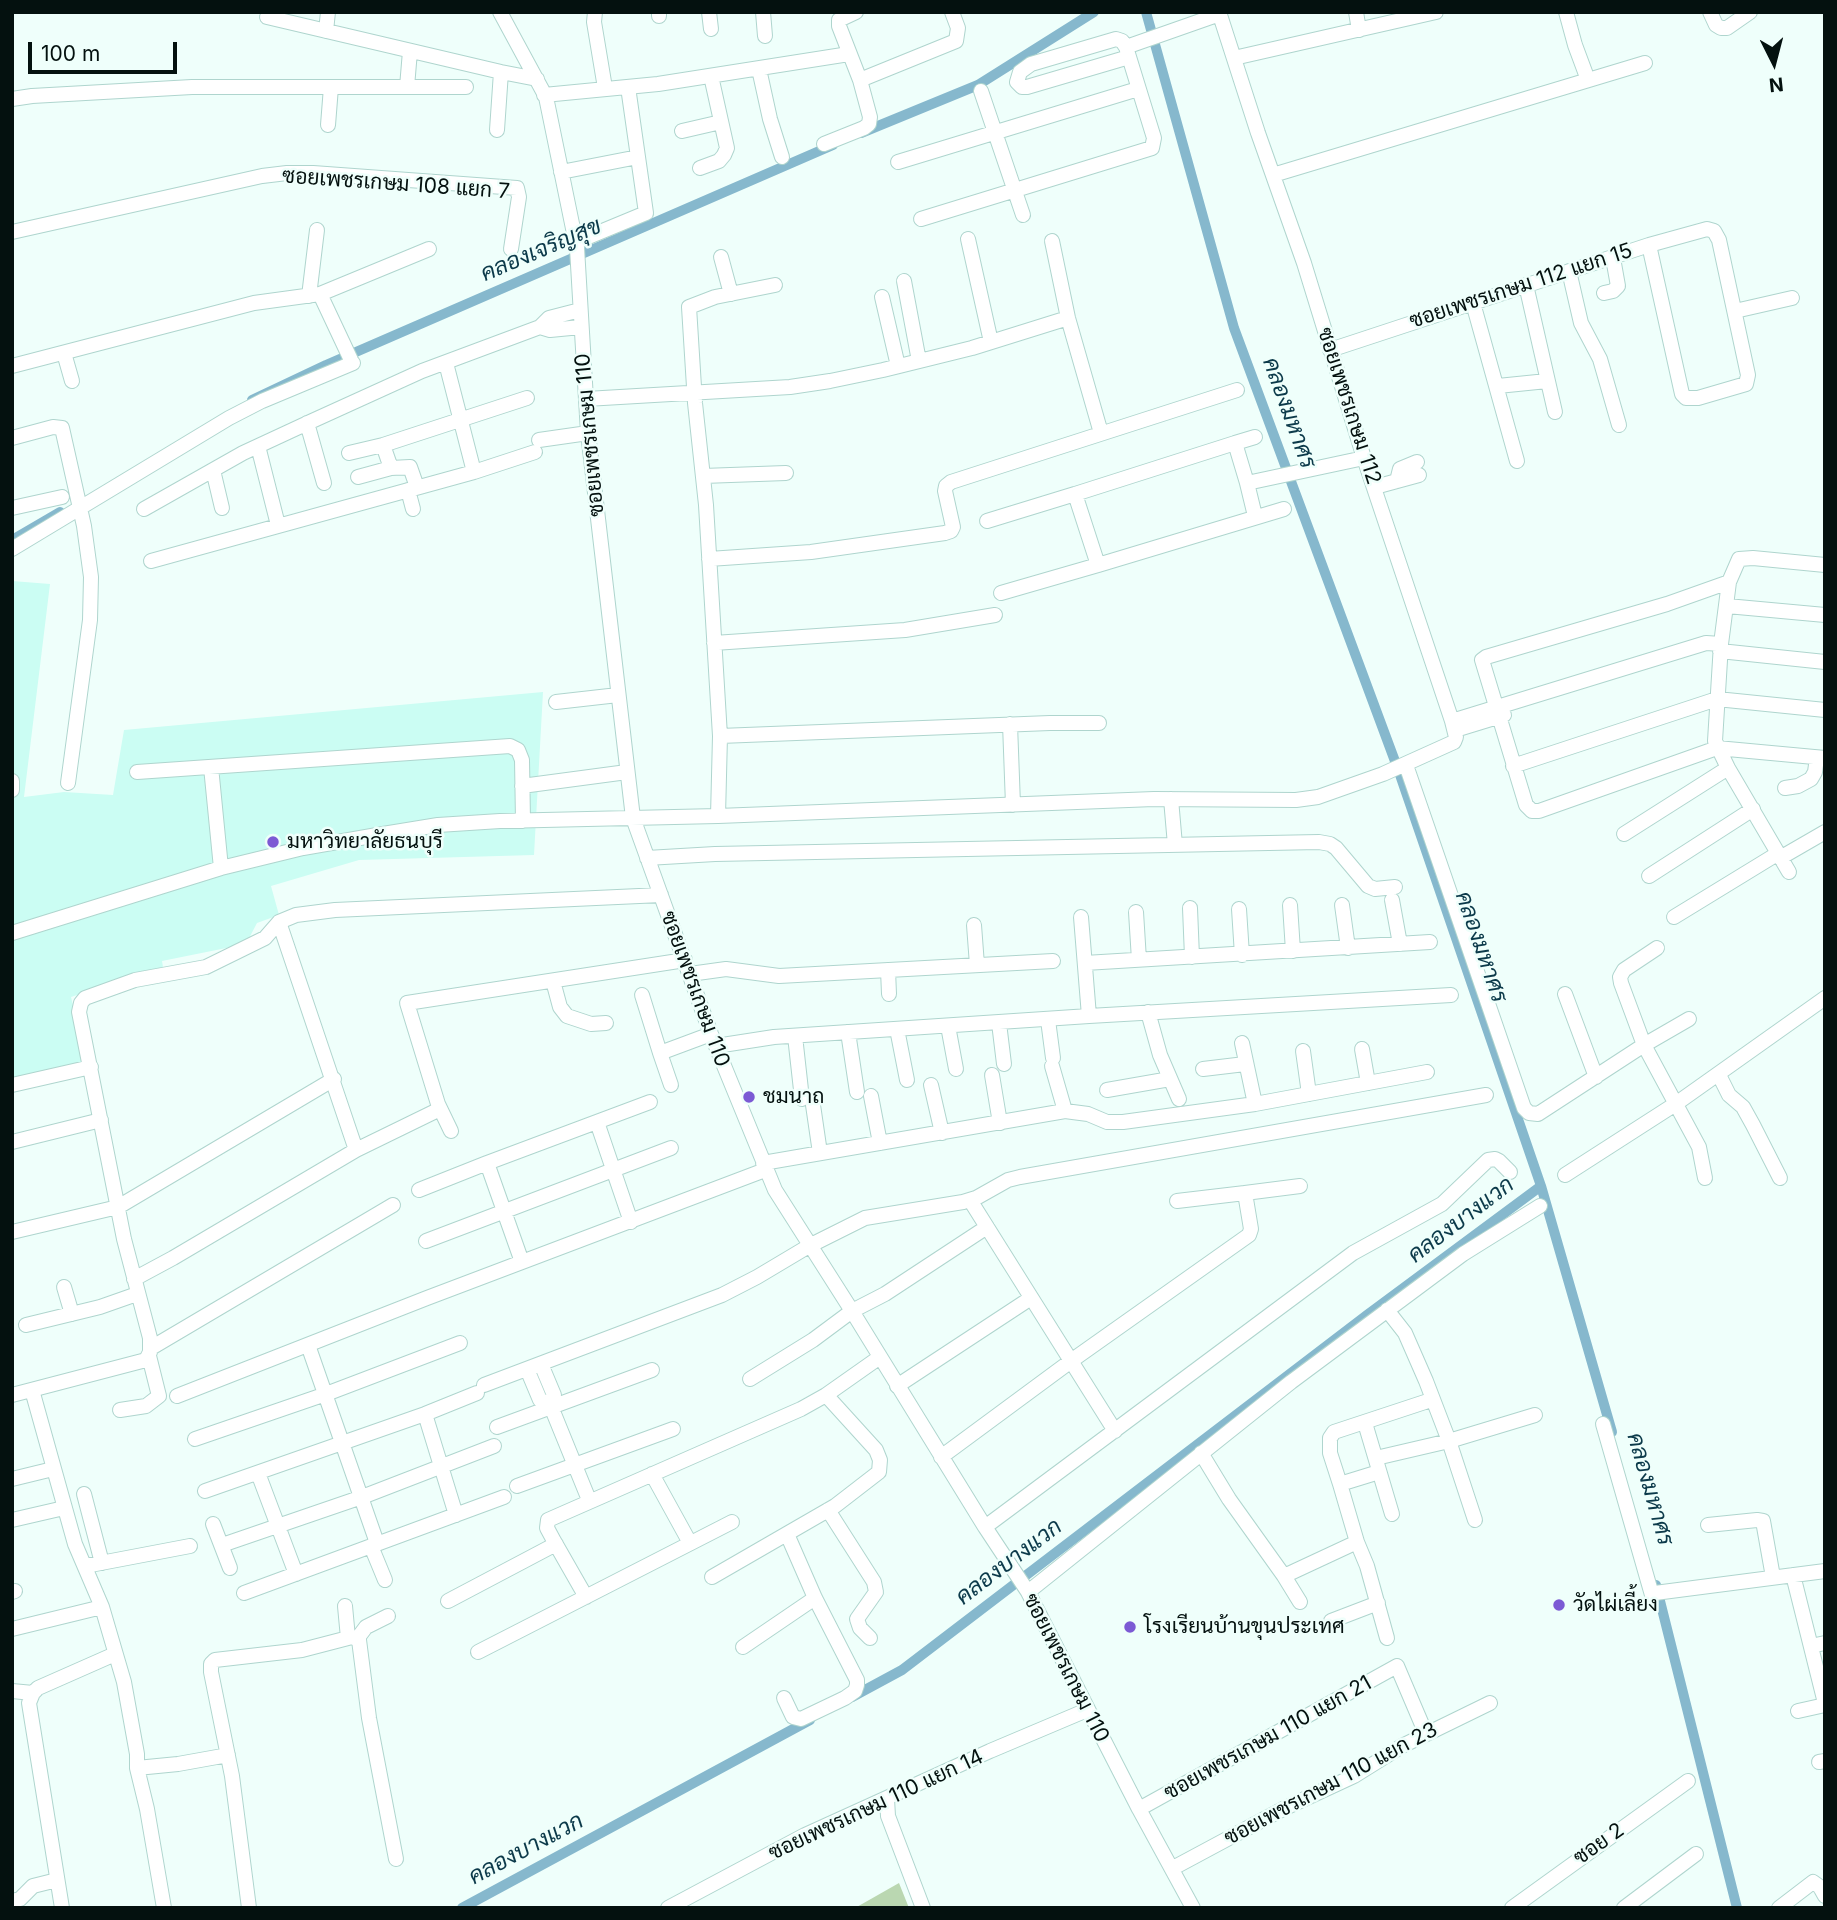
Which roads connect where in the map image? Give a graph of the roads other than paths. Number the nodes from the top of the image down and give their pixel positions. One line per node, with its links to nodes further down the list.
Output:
1 (328, 12): 17 (street)
2 (500, 12): 27 (street, ซอยเพชรเกษม 110)
3 (595, 12): 34 (street)
4 (709, 12): 15 (street)
5 (763, 12): 18 (street)
6 (856, 12): 21 (street)
7 (952, 12): 28 (street)
8 (1356, 12): 16 (street)
9 (1436, 12): 16 (street)
10 (1566, 12): 29 (street)
11 (1710, 12): 12 (street)
12 (1750, 12)
13 (1219, 13): 19 (street); 22 (street, ซอยเพชรเกษม 112)
14 (267, 17): 17 (street)
15 (711, 29)
16 (1359, 30): 22 (street)
17 (326, 31): 20 (street)
18 (765, 36)
19 (1129, 50): 19 (street); 35 (street)
20 (410, 51): 25 (street); 31 (street)
21 (849, 54): 24 (street); 28 (street)
22 (1234, 58): 50 (street, ซอยเพชรเกษม 112)
23 (1645, 63): 29 (street)
24 (759, 69): 26 (street); 46 (street)
25 (501, 72): 27 (street); 41 (street)
26 (711, 76): 33 (street); 39 (street)
27 (537, 79): 37 (street, ซอยเพชรเกษม 110)
28 (860, 80): 44 (street)
29 (1588, 80): 50 (street)
30 (331, 87): 31 (street); 38 (street); 40 (street)
31 (407, 87): 32 (street)
32 (466, 87)
33 (628, 87): 34 (street); 45 (street)
34 (605, 89): 37 (street)
35 (1138, 89): 43 (street); 51 (street)
36 (981, 91): 43 (street)
37 (544, 95): 49 (street, ซอยเพชรเกษม 110)
38 (12, 99)
39 (721, 122): 42 (street); 48 (street)
40 (328, 125)
41 (497, 130)
42 (682, 131)
43 (996, 131): 47 (street); 51 (street)
44 (824, 144)
45 (638, 157): 49 (street); 61 (street)
46 (782, 157)
47 (898, 162)
48 (700, 168)
49 (561, 172): 61 (street, ซอยเพชรเกษม 110)
50 (1273, 175): 80 (street, ซอยเพชรเกษม 112)
51 (1014, 190): 52 (street); 53 (street)
52 (1023, 215)
53 (920, 219)
54 (317, 230): 70 (street)
55 (12, 232): 60 (street, ซอยเพชรเกษม 108 แยก 7)
56 (968, 239): 79 (street)
57 (1052, 242): 76 (street)
58 (1649, 245): 63 (street, ซอยเพชรเกษม 112 แยก 15); 75 (street, ซอยเพชรเกษม 112 แยก 15); 75 (street)
59 (429, 249): 70 (street)
60 (512, 249)
61 (577, 251): 74 (street, ซอยเพชรเกษม 110)
62 (721, 257): 69 (street)
63 (1613, 258): 64 (street, ซอยเพชรเกษม 112 แยก 15); 68 (street)
64 (1569, 271): 67 (street, ซอยเพชรเกษม 112 แยก 15); 96 (street)
65 (904, 281): 82 (street)
66 (775, 285): 69 (street)
67 (1526, 285): 73 (street, ซอยเพชรเกษม 112 แยก 15); 87 (street)
68 (1604, 293)
69 (731, 294): 90 (street)
70 (315, 295): 81 (street); 120 (street)
71 (883, 297): 85 (street)
72 (1792, 298): 75 (street)
73 (1473, 303): 80 (street, ซอยเพชรเกษม 112 แยก 15); 88 (street)
74 (580, 310): 77 (street); 78 (street, ซอยเพชรเกษม 110)
75 (1735, 311)
76 (1068, 318): 79 (street); 98 (street)
77 (540, 327): 78 (street); 83 (street)
78 (581, 327): 92 (street, ซอยเพชรเกษม 110)
79 (990, 342): 82 (street)
80 (1330, 350): 105 (street, ซอยเพชรเกษม 112)
81 (65, 353): 84 (street); 86 (street)
82 (919, 361): 85 (street)
83 (446, 362): 94 (street); 95 (street)
84 (12, 366)
85 (898, 366): 90 (street)
86 (72, 381)
87 (1547, 381): 88 (street); 93 (street)
88 (1498, 386): 106 (street)
89 (1237, 390): 98 (street)
90 (695, 393): 92 (street); 112 (street)
91 (527, 398): 94 (street)
92 (586, 399): 97 (street, ซอยเพชรเกษม 110)
93 (1555, 412)
94 (462, 420): 102 (street); 110 (street)
95 (307, 424): 103 (street); 114 (street)
96 (1619, 425)
97 (588, 433): 110 (street); 142 (street, ซอยเพชรเกษม 110)
98 (1101, 433): 130 (street)
99 (1255, 437): 101 (street)
100 (12, 438): 120 (street)
101 (1234, 443): 115 (street); 118 (street)
102 (383, 445): 104 (street); 107 (street)
103 (258, 446): 109 (street); 128 (street)
104 (349, 453)
105 (1364, 458): 115 (street); 116 (street, ซอยเพชรเกษม 112)
106 (1517, 461)
107 (391, 468): 113 (street); 117 (street)
108 (1418, 469): 116 (street)
109 (213, 470): 122 (street); 123 (street)
110 (474, 472): 117 (street)
111 (786, 472): 112 (street)
112 (703, 476): 130 (street)
113 (358, 477)
114 (324, 483)
115 (1247, 483): 126 (street)
116 (1375, 487): 149 (street, ซอยเพชรเกษม 112)
117 (412, 489): 124 (street); 128 (street)
118 (1075, 494): 127 (street); 132 (street)
119 (62, 497): 121 (street)
120 (80, 504): 129 (street); 160 (street)
121 (12, 508)
122 (222, 508)
123 (144, 509)
124 (413, 509)
125 (1284, 509): 126 (street)
126 (1255, 516): 132 (street)
127 (987, 521)
128 (278, 526): 131 (street)
129 (12, 549)
130 (709, 559): 139 (street)
131 (151, 561)
132 (1098, 565): 135 (street)
133 (1825, 565): 134 (street)
134 (1729, 582): 136 (street); 146 (street)
135 (1001, 593)
136 (1727, 606): 138 (street); 140 (street)
137 (995, 615): 139 (street)
138 (1825, 615)
139 (714, 643): 150 (street)
140 (1719, 647): 141 (street); 143 (street); 146 (street)
141 (1825, 662)
142 (618, 695): 144 (street); 158 (street, ซอยเพชรเกษม 110)
143 (1717, 699): 145 (street); 151 (street); 153 (street)
144 (556, 702)
145 (1825, 710)
146 (1496, 712): 149 (street); 153 (street)
147 (1099, 723): 148 (street)
148 (1010, 724): 150 (street); 165 (street)
149 (1454, 725): 155 (street)
150 (720, 736): 167 (street)
151 (1717, 748): 152 (street); 153 (street); 156 (street)
152 (1821, 758): 162 (street)
153 (1513, 766)
154 (211, 767): 157 (street); 161 (street); 175 (street)
155 (1402, 767): 164 (street); 232 (street)
156 (1728, 768): 166 (street); 171 (street)
157 (137, 772)
158 (627, 772): 161 (street); 168 (street, ซอยเพชรเกษม 110)
159 (12, 780): 163 (street)
160 (68, 783)
161 (522, 786): 169 (street)
162 (1785, 788)
163 (12, 790)
164 (1171, 799): 165 (street); 172 (street)
165 (1013, 805): 167 (street)
166 (1753, 809): 173 (street); 177 (street)
167 (718, 816): 168 (street)
168 (633, 818): 169 (street); 174 (street, ซอยเพชรเกษม 110)
169 (523, 821): 175 (street)
170 (1825, 832): 173 (street)
171 (1624, 834)
172 (1175, 845): 174 (street); 190 (street)
173 (1779, 856): 176 (street); 185 (street)
174 (647, 858): 178 (street, ซอยเพชรเกษม 110)
175 (221, 868): 188 (street)
176 (1789, 872)
177 (1649, 876)
178 (661, 895): 186 (street); 200 (street, ซอยเพชรเกษม 110)
179 (1290, 905): 193 (street)
180 (1342, 905): 191 (street)
181 (1190, 908): 195 (street)
182 (1239, 909): 194 (street)
183 (1136, 912): 196 (street)
184 (1081, 917): 198 (street)
185 (1674, 917)
186 (279, 922): 226 (street); 233 (street)
187 (974, 925): 199 (street)
188 (12, 933)
189 (1430, 942): 190 (street)
190 (1400, 944): 191 (street)
191 (1348, 948): 193 (street)
192 (1657, 948): 220 (street)
193 (1293, 951): 194 (street)
194 (1242, 954): 195 (street)
195 (1192, 957): 196 (street)
196 (1139, 960): 198 (street)
197 (1053, 961): 199 (street)
198 (1085, 963): 209 (street)
199 (977, 965): 201 (street)
200 (687, 967): 201 (street); 202 (street); 218 (street, ซอยเพชรเกษม 110)
201 (888, 970): 203 (street)
202 (553, 981): 212 (street); 247 (street)
203 (889, 994)
204 (1565, 994): 232 (street)
205 (642, 995): 223 (street)
206 (1451, 995): 208 (street)
207 (1825, 998): 231 (street)
208 (1148, 1012): 209 (street); 234 (street)
209 (1089, 1016): 211 (street)
210 (1689, 1019): 220 (street)
211 (1048, 1020): 213 (street); 248 (street)
212 (606, 1023)
213 (999, 1023): 214 (street); 224 (street)
214 (948, 1026): 215 (street); 227 (street)
215 (897, 1029): 216 (street); 235 (street)
216 (849, 1032): 217 (street); 255 (street)
217 (795, 1036): 218 (street); 258 (street)
218 (714, 1040): 223 (street); 260 (street, ซอยเพชรเกษม 110)
219 (1242, 1043): 225 (street)
220 (1644, 1045): 232 (street); 244 (street)
221 (1362, 1049): 236 (street)
222 (1303, 1051): 241 (street)
223 (660, 1053): 238 (street)
224 (1004, 1064)
225 (1245, 1064): 228 (street); 246 (street)
226 (91, 1067): 237 (street); 249 (street)
227 (956, 1069)
228 (1203, 1069)
229 (1427, 1072): 236 (street)
230 (992, 1075): 251 (street)
231 (1718, 1075): 244 (street); 265 (street)
232 (1596, 1077)
233 (334, 1079): 257 (street); 273 (street)
234 (1170, 1079): 240 (street); 243 (street)
235 (907, 1080)
236 (1368, 1083): 241 (street)
237 (12, 1085)
238 (671, 1085)
239 (931, 1085): 253 (street)
240 (1107, 1090)
241 (1308, 1094): 246 (street)
242 (1486, 1095): 269 (street)
243 (1179, 1099)
244 (1675, 1100): 263 (street); 264 (street)
245 (650, 1102): 250 (street)
246 (1255, 1104): 248 (street)
247 (440, 1108): 252 (street); 257 (street)
248 (1065, 1111): 251 (street)
249 (101, 1120): 254 (street); 273 (street)
250 (597, 1122): 259 (street); 261 (street)
251 (1000, 1123): 253 (street)
252 (451, 1131)
253 (942, 1133): 255 (street)
254 (12, 1142)
255 (880, 1143): 258 (street)
256 (671, 1148): 261 (street)
257 (356, 1150): 281 (street)
258 (820, 1153): 260 (street)
259 (487, 1163): 267 (street); 274 (street)
260 (764, 1166): 275 (street); 279 (street, ซอยเพชรเกษม 110)
261 (612, 1170): 274 (street); 275 (street)
262 (1510, 1172): 312 (street)
263 (1565, 1175)
264 (1705, 1178)
265 (1780, 1178)
266 (1300, 1186): 268 (street)
267 (419, 1190)
268 (1245, 1193): 270 (street); 293 (street)
269 (970, 1200): 276 (street); 279 (street)
270 (1177, 1201)
271 (393, 1205): 291 (street)
272 (1540, 1206): 285 (street)
273 (118, 1207): 277 (street); 281 (street)
274 (504, 1210): 278 (street); 280 (street)
275 (631, 1222): 280 (street)
276 (987, 1227): 284 (street); 286 (street)
277 (12, 1231)
278 (426, 1241)
279 (809, 1246): 286 (street, ซอยเพชรเกษม 110); 294 (street)
280 (523, 1262): 290 (street)
281 (134, 1279): 283 (street)
282 (64, 1287): 287 (street)
283 (137, 1294): 287 (street); 291 (street)
284 (1031, 1298): 293 (street); 297 (street)
285 (1387, 1310): 303 (street); 317 (street)
286 (852, 1311): 292 (street, ซอยเพชรเกษม 110); 296 (street)
287 (72, 1314): 288 (street)
288 (26, 1325)
289 (460, 1343): 299 (street)
290 (308, 1345): 299 (street); 302 (street)
291 (150, 1352): 298 (street); 305 (street)
292 (880, 1357): 297 (street, ซอยเพชรเกษม 110); 301 (street)
293 (1071, 1361): 312 (street); 318 (street)
294 (534, 1366): 304 (street); 306 (street)
295 (652, 1370): 304 (street)
296 (750, 1379)
297 (897, 1385): 318 (street, ซอยเพชรเกษม 110)
298 (33, 1390): 300 (street); 322 (street)
299 (326, 1394): 313 (street); 315 (street)
300 (12, 1395)
301 (826, 1395): 324 (street); 334 (street)
302 (177, 1396)
303 (1432, 1400): 308 (street); 314 (street)
304 (551, 1405): 310 (street); 320 (street)
305 (120, 1410)
306 (425, 1414): 315 (street); 319 (street)
307 (1535, 1415): 314 (street)
308 (1365, 1423): 321 (street); 326 (street)
309 (1603, 1424): 359 (street)
310 (497, 1427)
311 (673, 1429): 320 (street)
312 (1115, 1431): 343 (street)
313 (195, 1439)
314 (1449, 1441): 321 (street); 338 (street)
315 (342, 1443): 323 (street); 331 (street)
316 (494, 1446): 319 (street)
317 (1201, 1453): 357 (street); 361 (street)
318 (941, 1457): 343 (street, ซอยเพชรเกษม 110)
319 (441, 1465): 331 (street); 336 (street)
320 (575, 1465): 327 (street); 330 (street)
321 (1377, 1465): 326 (street); 335 (street)
322 (54, 1469): 325 (street); 333 (street)
323 (258, 1474): 328 (street); 341 (street)
324 (652, 1474): 346 (street); 347 (street)
325 (12, 1479)
326 (1340, 1484): 345 (street)
327 (517, 1486)
328 (205, 1491)
329 (83, 1494): 351 (street)
330 (587, 1495)
331 (362, 1497): 341 (street); 349 (street)
332 (504, 1497): 336 (street)
333 (64, 1508): 337 (street); 352 (street)
334 (828, 1510): 344 (street); 374 (street)
335 (1392, 1514)
336 (456, 1515): 349 (street)
337 (12, 1520)
338 (1475, 1520)
339 (732, 1522): 346 (street)
340 (213, 1524): 348 (street)
341 (278, 1525): 348 (street); 355 (street)
342 (1708, 1525): 359 (street)
343 (985, 1527): 361 (street, ซอยเพชรเกษม 110)
344 (786, 1534): 358 (street); 364 (street)
345 (1357, 1542): 357 (street); 367 (street)
346 (690, 1543): 363 (street)
347 (556, 1544): 363 (street); 365 (street)
348 (222, 1545): 353 (street)
349 (374, 1545): 355 (street); 360 (street)
350 (190, 1546): 351 (street)
351 (102, 1563): 352 (street)
352 (85, 1566): 369 (street)
353 (230, 1568)
354 (1825, 1571): 356 (street)
355 (296, 1574): 362 (street)
356 (1793, 1575): 359 (street); 376 (street)
357 (1284, 1576): 366 (street)
358 (712, 1577)
359 (1773, 1577)
360 (385, 1580)
361 (1023, 1585): 385 (street, ซอยเพชรเกษม 110)
362 (244, 1593)
363 (586, 1597): 378 (street)
364 (814, 1598): 377 (street); 382 (street)
365 (448, 1601)
366 (1300, 1602)
367 (1378, 1603): 371 (street); 375 (street)
368 (345, 1606): 373 (street)
369 (102, 1607): 372 (street); 379 (street)
370 (388, 1616): 373 (street)
371 (1331, 1621)
372 (12, 1629)
373 (352, 1638): 388 (street); 394 (street)
374 (870, 1638)
375 (1387, 1639)
376 (1818, 1645): 384 (street)
377 (743, 1647)
378 (478, 1651)
379 (115, 1654): 381 (street); 389 (street)
380 (12, 1691): 381 (street)
381 (33, 1693): 396 (street)
382 (783, 1698)
383 (1490, 1703): 387 (street, ซอยเพชรเกษม 110 แยก 23)
384 (1825, 1704): 386 (street)
385 (1087, 1710): 391 (street, ซอยเพชรเกษม 110 แยก 14); 392 (street, ซอยเพชรเกษม 110)
386 (1798, 1711)
387 (1426, 1734): 392 (street, ซอยเพชรเกษม 110 แยก 21); 395 (street, ซอยเพชรเกษม 110 แยก 23)
388 (228, 1755): 389 (street); 402 (street)
389 (136, 1768): 401 (street)
390 (1688, 1782): 406 (street, ซอย 2)
391 (887, 1799): 403 (street, ซอยเพชรเกษม 110 แยก 14); 404 (street)
392 (1139, 1809): 395 (street, ซอยเพชรเกษม 110)
393 (1696, 1854): 399 (street)
394 (396, 1859)
395 (1173, 1868): 405 (street, ซอยเพชรเกษม 110)
396 (57, 1880): 398 (street); 400 (street)
397 (1825, 1896): 408 (street)
398 (12, 1901)
399 (1644, 1902): 407 (street)
400 (62, 1908)
401 (164, 1908)
402 (249, 1908)
403 (668, 1908)
404 (923, 1908)
405 (1193, 1908)
406 (1512, 1908)
407 (1624, 1908)
408 (1779, 1908)

